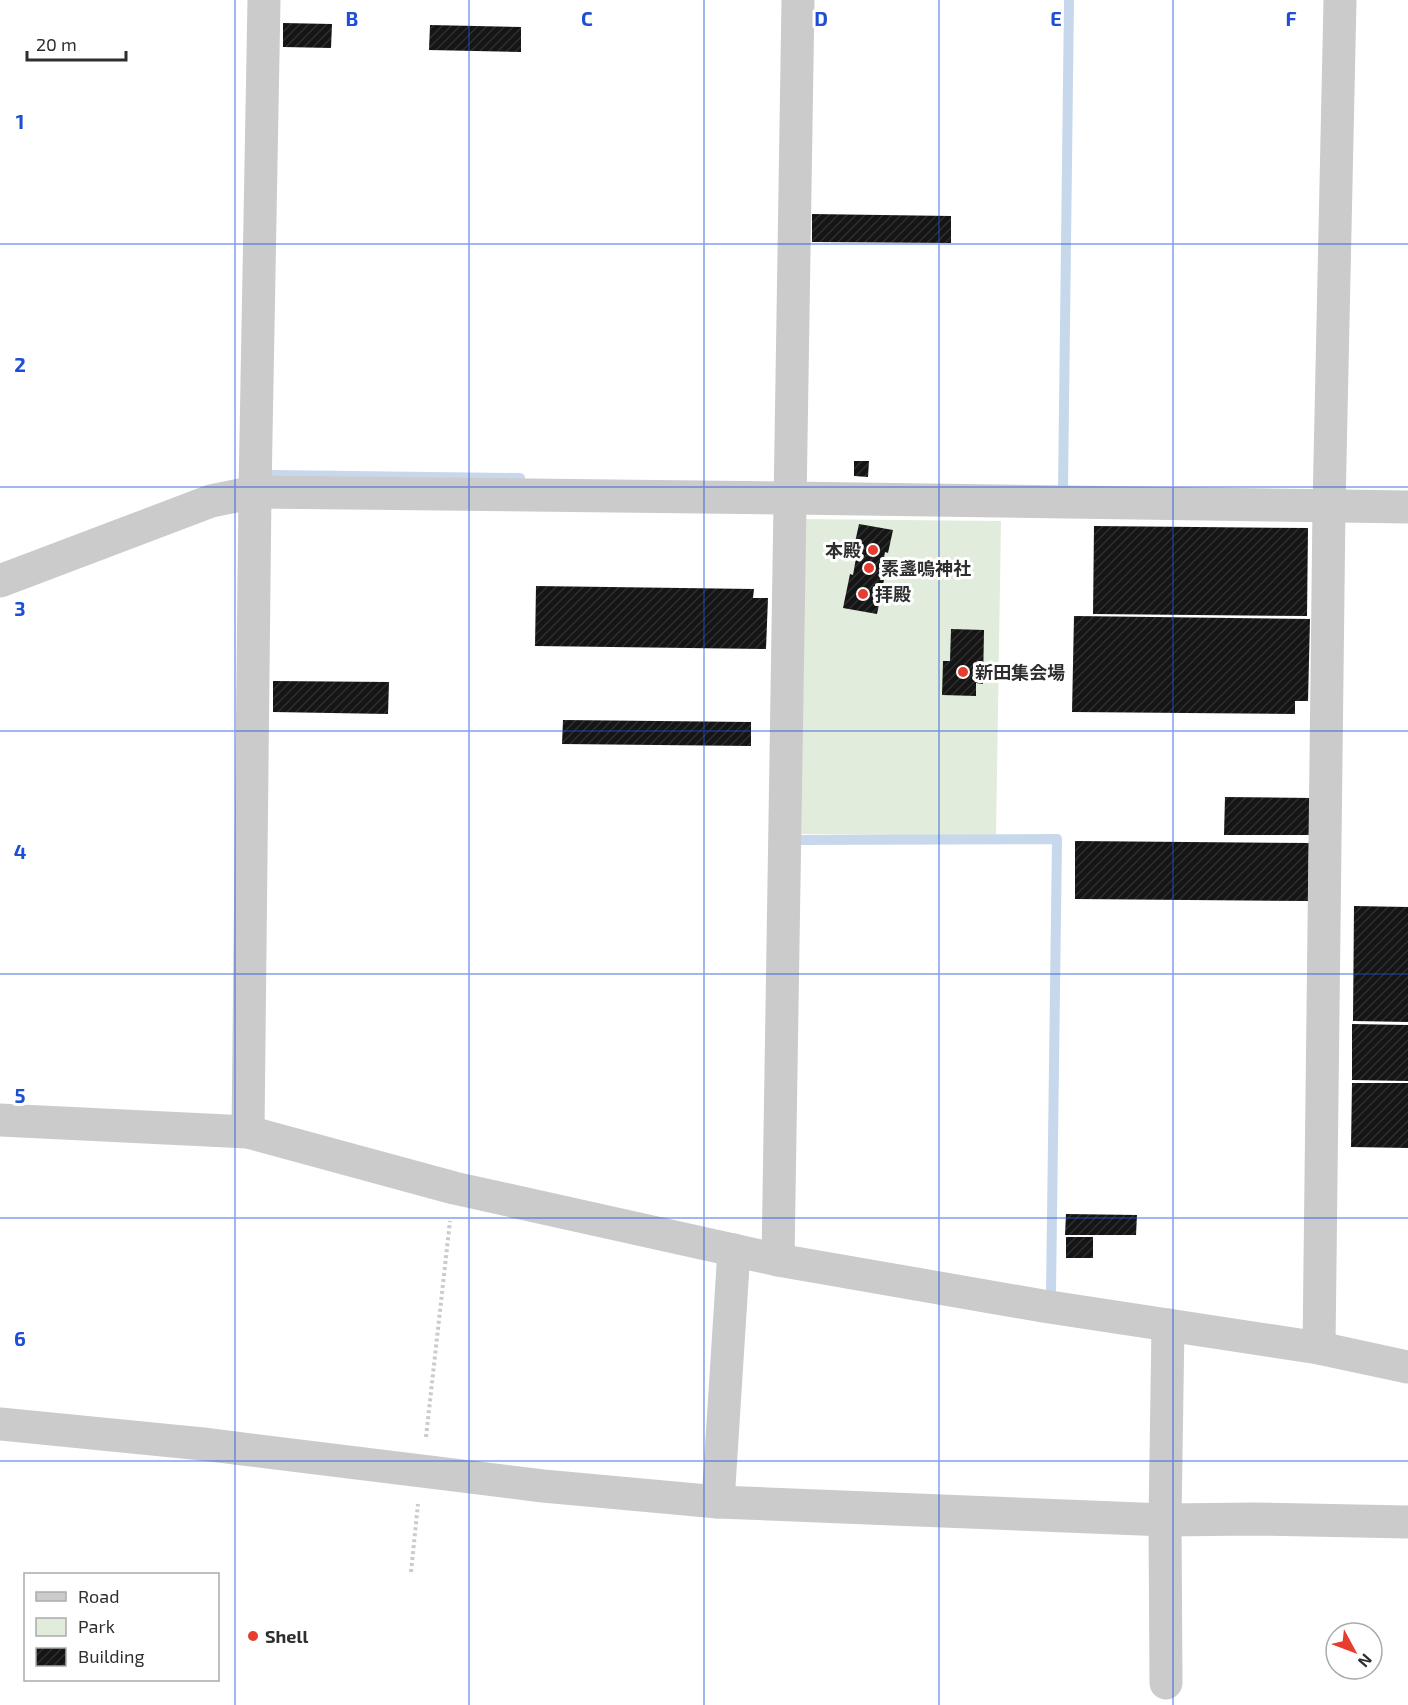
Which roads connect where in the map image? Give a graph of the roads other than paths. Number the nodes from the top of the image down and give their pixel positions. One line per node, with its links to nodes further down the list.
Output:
1 (264, 0): 4 (street)
2 (798, 0): 5 (street)
3 (1340, 0): 6 (street)
4 (255, 492): 5 (street); 8 (street); 10 (street)
5 (790, 498): 6 (street); 12 (street)
6 (1329, 507): 7 (street); 14 (street)
7 (1408, 507)
8 (0, 581)
9 (0, 1119): 10 (street)
10 (248, 1132): 11 (street)
11 (734, 1250): 12 (street); 17 (street)
12 (778, 1260): 13 (street)
13 (1168, 1325): 14 (street); 18 (street)
14 (1319, 1348): 15 (street)
15 (1408, 1367)
16 (0, 1424): 17 (street)
17 (718, 1502): 18 (street)
18 (1165, 1520): 19 (street); 20 (street)
19 (1408, 1522)
20 (1166, 1683)

